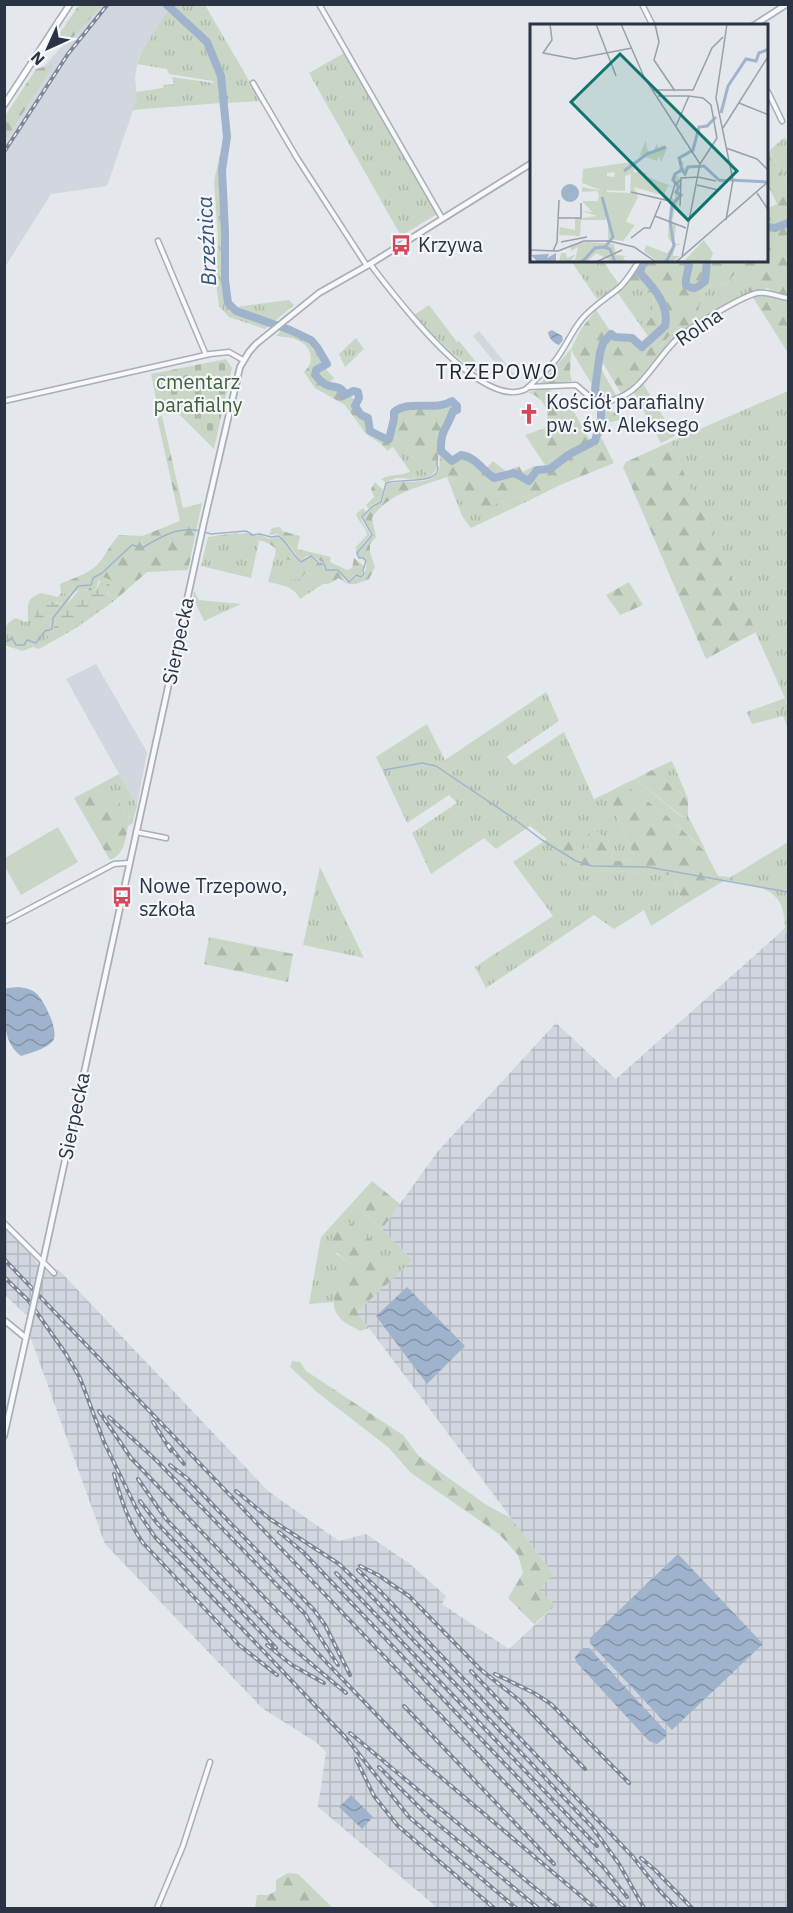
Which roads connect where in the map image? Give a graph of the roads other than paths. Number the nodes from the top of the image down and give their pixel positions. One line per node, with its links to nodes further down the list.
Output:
1 (70, 4): 9 (main road)
2 (319, 4): 12 (street)
3 (642, 4): 5 (street)
4 (787, 4): 6 (street)
5 (652, 24)
6 (756, 24)
7 (253, 82): 15 (street)
8 (769, 94): 10 (street)
9 (4, 105)
10 (782, 121)
11 (530, 164): 12 (street, Sierpecka)
12 (442, 218): 15 (street, Sierpecka)
13 (158, 241): 17 (street)
14 (638, 262): 19 (street)
15 (368, 265): 18 (street, Sierpecka); 19 (street)
16 (789, 298): 19 (street, Rolna)
17 (206, 355): 18 (street); 20 (street)
18 (243, 360): 21 (street, Sierpecka)
19 (528, 387)
20 (4, 401)
21 (136, 832): 22 (street); 23 (street, Sierpecka)
22 (166, 838)
23 (129, 863): 24 (street); 26 (street, Sierpecka)
24 (4, 922)
25 (4, 1223): 26 (street)
26 (42, 1264): 27 (street); 29 (street, Sierpecka, bridge)
27 (54, 1273)
28 (4, 1320): 29 (street)
29 (26, 1338): 30 (street, Sierpecka)
30 (4, 1436)
31 (210, 1762): 32 (street)
32 (158, 1908)

